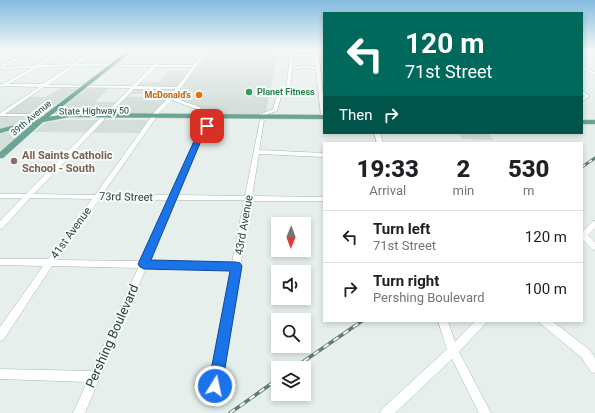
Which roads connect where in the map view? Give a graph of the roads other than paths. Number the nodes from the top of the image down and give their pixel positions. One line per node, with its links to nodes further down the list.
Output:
1 (32, 69): 8 (street)
2 (67, 69): 9 (street)
3 (106, 69): 10 (main road, 39th Avenue)
4 (152, 69): 11 (street)
5 (193, 69): 16 (street)
6 (290, 69): 22 (street)
7 (319, 69): 18 (street)
8 (1, 86): 9 (street)
9 (42, 86): 10 (street); 19 (street)
10 (83, 88): 11 (street); 27 (main road, 39th Avenue)
11 (132, 88): 16 (street); 21 (street)
12 (583, 93): 14 (street)
13 (583, 96): 14 (street)
14 (588, 96): 15 (street); 17 (street)
15 (595, 96)
16 (175, 98): 20 (street, 41st Avenue); 29 (street)
17 (583, 99)
18 (323, 108)
19 (0, 115): 27 (street)
20 (156, 115): 21 (main road, State Highway 50); 29 (main road, State Highway 50); 38 (street, 41st Avenue)
21 (104, 117): 27 (main road, State Highway 50); 28 (main road, State Highway 50); 37 (street)
22 (262, 117): 23 (main road, State Highway 50); 29 (main road, State Highway 50); 33 (street, 43rd Avenue)
23 (323, 118)
24 (323, 118): 29 (main road, State Highway 50)
25 (583, 118): 26 (main road)
26 (595, 118)
27 (44, 119): 28 (main road, State Highway 50); 28 (street); 32 (main road, State Highway 50); 35 (main road, 39th Avenue)
28 (61, 119)
29 (204, 120): 39 (street, Pershing Boulevard)
30 (583, 122): 31 (main road)
31 (595, 122)
32 (0, 132)
33 (256, 152): 34 (street); 40 (street, 43rd Avenue)
34 (323, 155)
35 (0, 156)
36 (0, 196): 37 (street, 73rd Street)
37 (29, 196): 38 (street, 73rd Street); 43 (street)
38 (98, 197): 39 (street, 73rd Street); 47 (street, 41st Avenue)
39 (173, 197): 40 (street, 73rd Street); 48 (street, Pershing Boulevard)
40 (248, 198): 41 (street, 73rd Street); 49 (street, 43rd Avenue)
41 (323, 199)
42 (595, 224): 44 (street)
43 (0, 226)
44 (583, 236): 45 (street)
45 (595, 247)
46 (0, 262): 47 (street)
47 (50, 263): 48 (street); 53 (street, 41st Avenue)
48 (144, 264): 49 (street); 57 (street, Pershing Boulevard)
49 (236, 266): 58 (street, 43rd Avenue)
50 (443, 322): 54 (street)
51 (481, 322): 54 (street)
52 (545, 322): 55 (street)
53 (0, 336)
54 (453, 351): 60 (street); 61 (street)
55 (595, 368)
56 (0, 374): 57 (street)
57 (94, 377): 59 (street, Pershing Boulevard)
58 (212, 401)
59 (79, 413)
60 (386, 413)
61 (485, 413)

